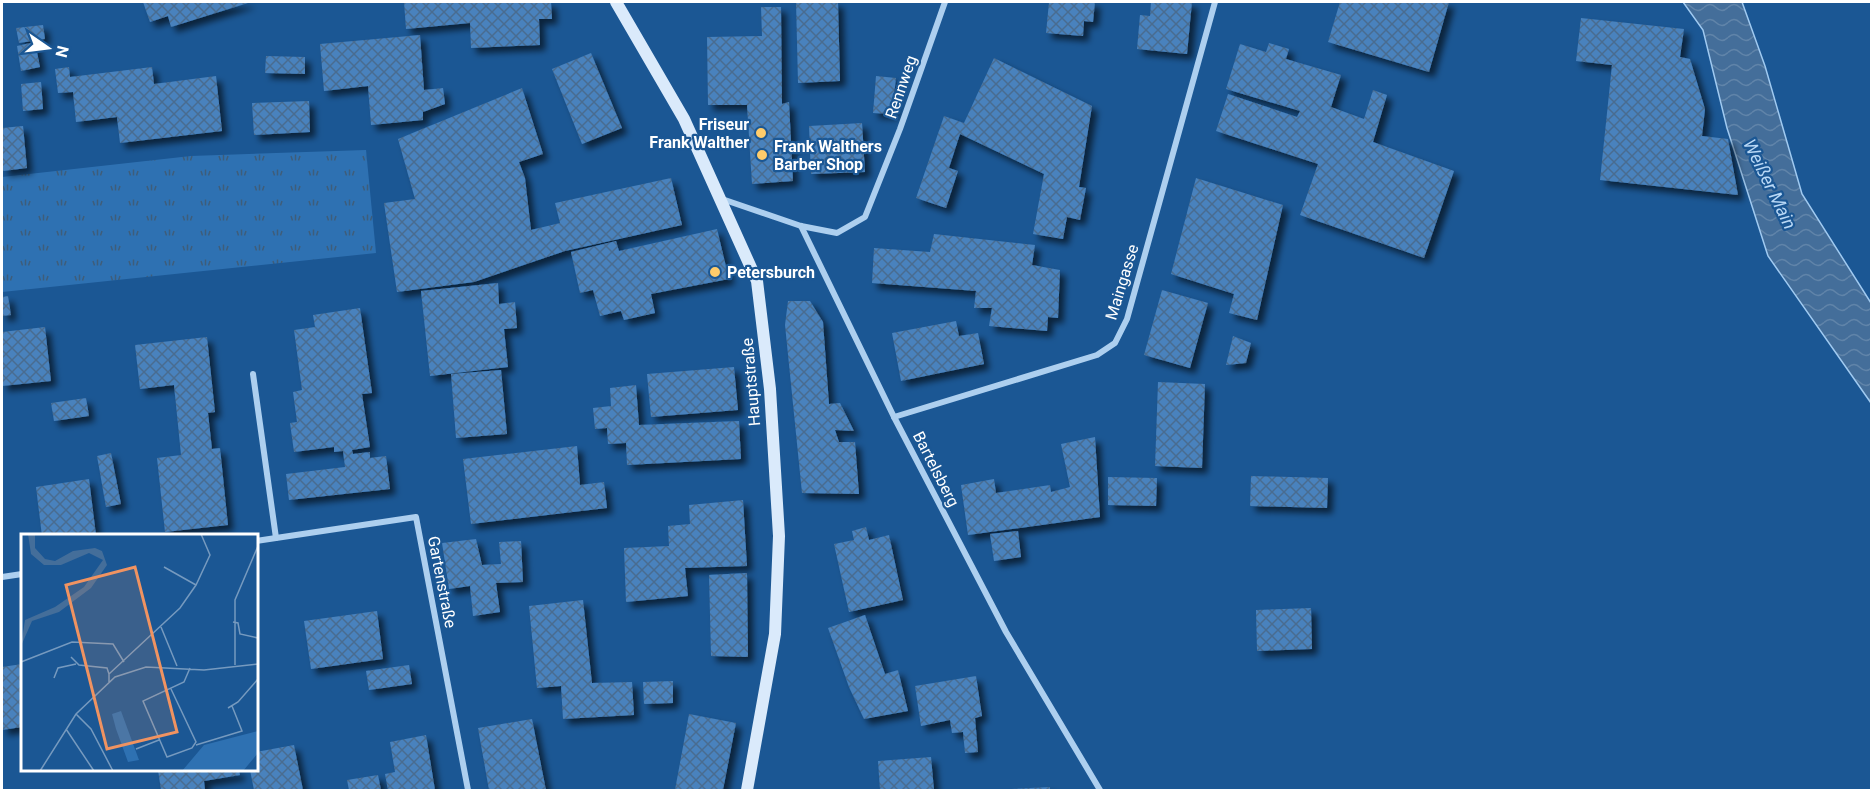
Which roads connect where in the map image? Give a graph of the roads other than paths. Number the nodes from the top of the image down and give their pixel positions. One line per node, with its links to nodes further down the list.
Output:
1 (616, 2): 4 (street, Hauptstraße)
2 (945, 2): 5 (street, Rennweg)
3 (1215, 2): 7 (street, Maingasse)
4 (721, 199): 5 (street); 13 (street, Hauptstraße)
5 (801, 226): 7 (street, Bartelsberg)
6 (253, 374): 8 (street)
7 (894, 417): 14 (street, Bartelsberg)
8 (276, 538): 9 (street, Gartenstraße); 12 (street, Gartenstraße)
9 (258, 541)
10 (21, 574): 11 (street)
11 (2, 577)
12 (468, 790)
13 (747, 790)
14 (1100, 790)

